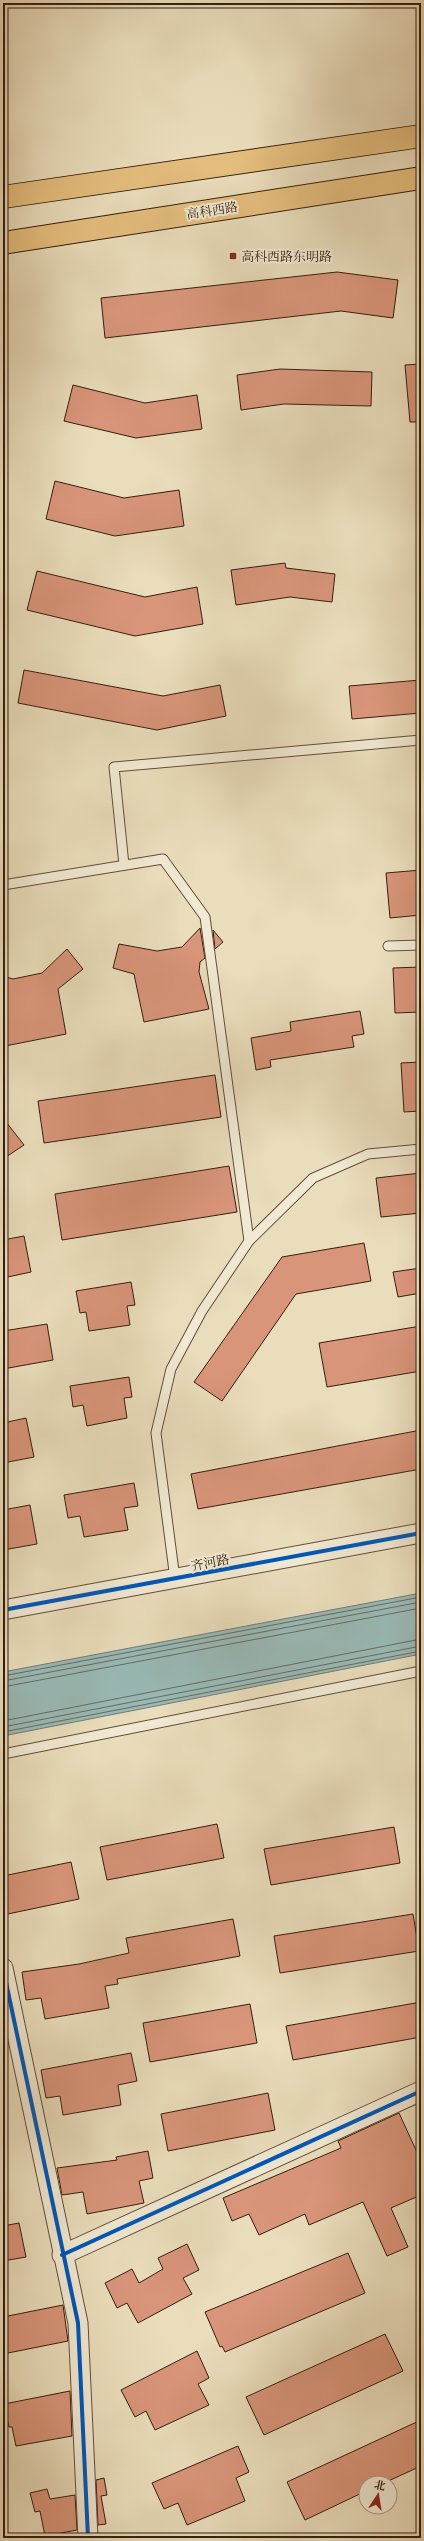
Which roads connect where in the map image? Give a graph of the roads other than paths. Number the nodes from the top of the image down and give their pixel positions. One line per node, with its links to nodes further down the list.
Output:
1 (421, 136): 3 (main road)
2 (421, 178): 4 (main road, 高科西路)
3 (3, 197)
4 (3, 243)
5 (421, 740): 6 (lane)
6 (124, 865): 7 (lane); 11 (lane)
7 (3, 885)
8 (421, 945): 9 (lane)
9 (388, 946)
10 (421, 1149): 11 (lane)
11 (249, 1241): 13 (lane)
12 (421, 1533): 13 (street, 齐河路)
13 (175, 1579): 14 (street, 齐河路)
14 (3, 1610)
15 (421, 1671): 16 (lane)
16 (3, 1754)
17 (3, 1968): 19 (street)
18 (421, 2091): 19 (street)
19 (62, 2255): 20 (street)
20 (88, 2538)

